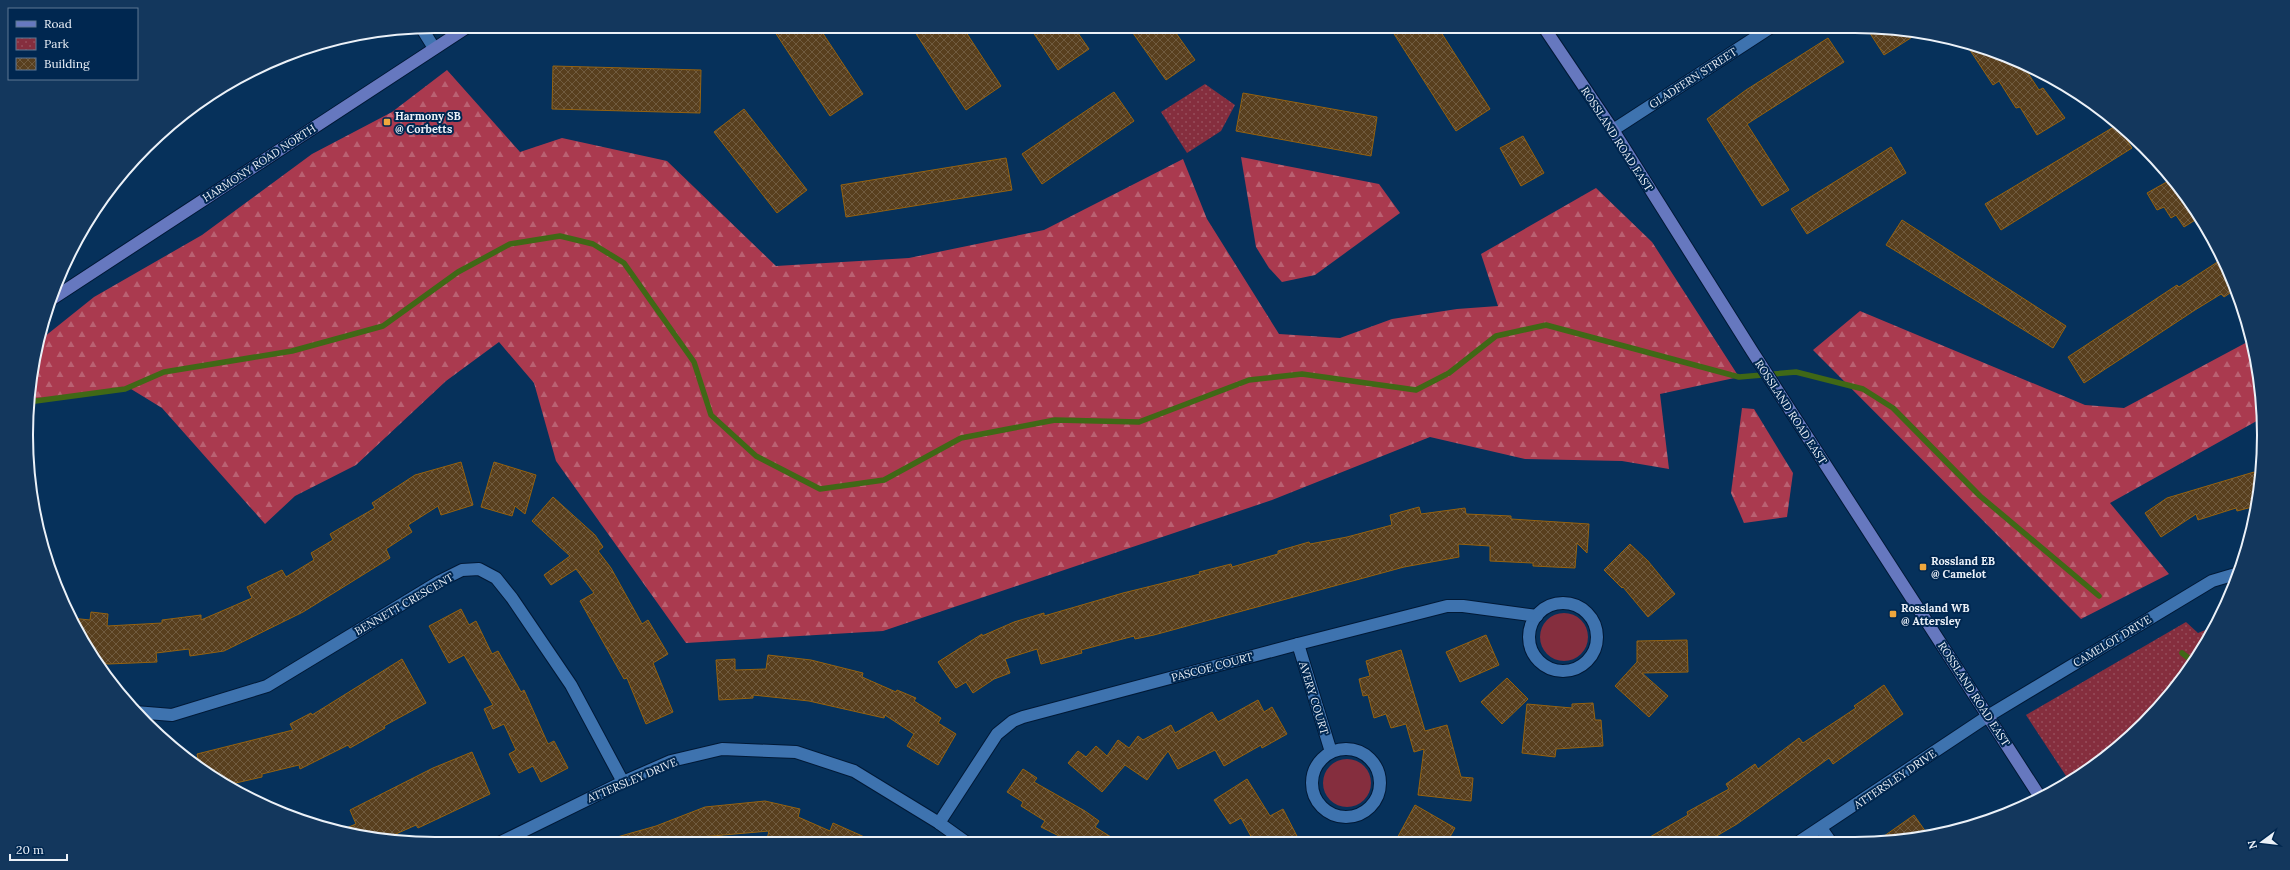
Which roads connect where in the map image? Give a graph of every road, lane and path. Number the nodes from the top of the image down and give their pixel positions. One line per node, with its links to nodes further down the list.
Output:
1 (425, 33): 5 (street)
2 (458, 33): 5 (main road, HARMONY ROAD NORTH)
3 (1548, 33): 6 (main road, ROSSLAND ROAD EAST)
4 (1762, 33): 6 (street, GLADFERN STREET)
5 (434, 48): 7 (main road, HARMONY ROAD NORTH)
6 (1613, 130): 12 (main road, ROSSLAND ROAD EAST)
7 (58, 295)
8 (2232, 574): 12 (street, CAMELOT DRIVE)
9 (1537, 616): 9 (street); 10 (street, PASCOE COURT)
10 (1298, 644): 13 (street, AVERY COURT); 16 (street, PASCOE COURT)
11 (145, 713): 14 (street, BENNETT CRESCENT)
12 (1988, 716): 15 (main road, ROSSLAND ROAD EAST); 17 (street, ATTERSLEY DRIVE)
13 (1331, 752): 13 (street)
14 (623, 782): 16 (street, ATTERSLEY DRIVE); 18 (street, ATTERSLEY DRIVE)
15 (2037, 794)
16 (939, 823): 19 (street, ATTERSLEY DRIVE)
17 (1821, 828): 20 (street, ATTERSLEY DRIVE); 21 (street)
18 (511, 837)
19 (959, 837)
20 (1806, 837)
21 (1827, 837)

